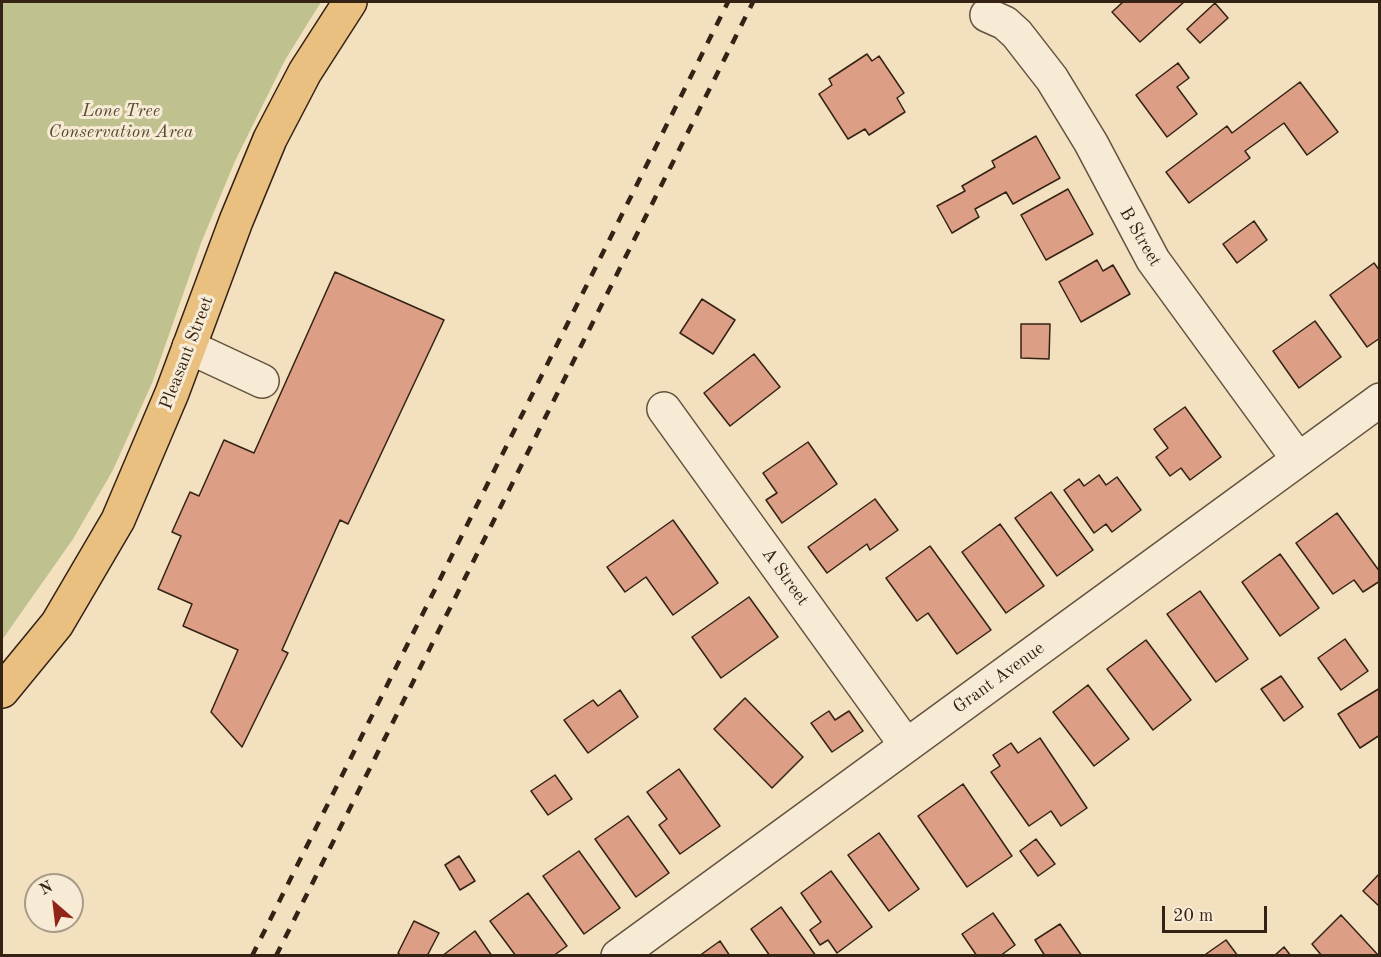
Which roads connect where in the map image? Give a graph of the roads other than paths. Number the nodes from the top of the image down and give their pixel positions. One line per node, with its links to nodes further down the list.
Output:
1 (350, 2): 3 (main road, Pleasant Street)
2 (987, 15): 7 (street, B Street)
3 (189, 346): 4 (street); 8 (main road, Pleasant Street)
4 (262, 381)
5 (1380, 400): 7 (street, Grant Avenue)
6 (664, 409): 9 (street, A Street)
7 (1298, 459): 9 (street, Grant Avenue)
8 (2, 691)
9 (906, 745): 10 (street, Grant Avenue)
10 (618, 956)

